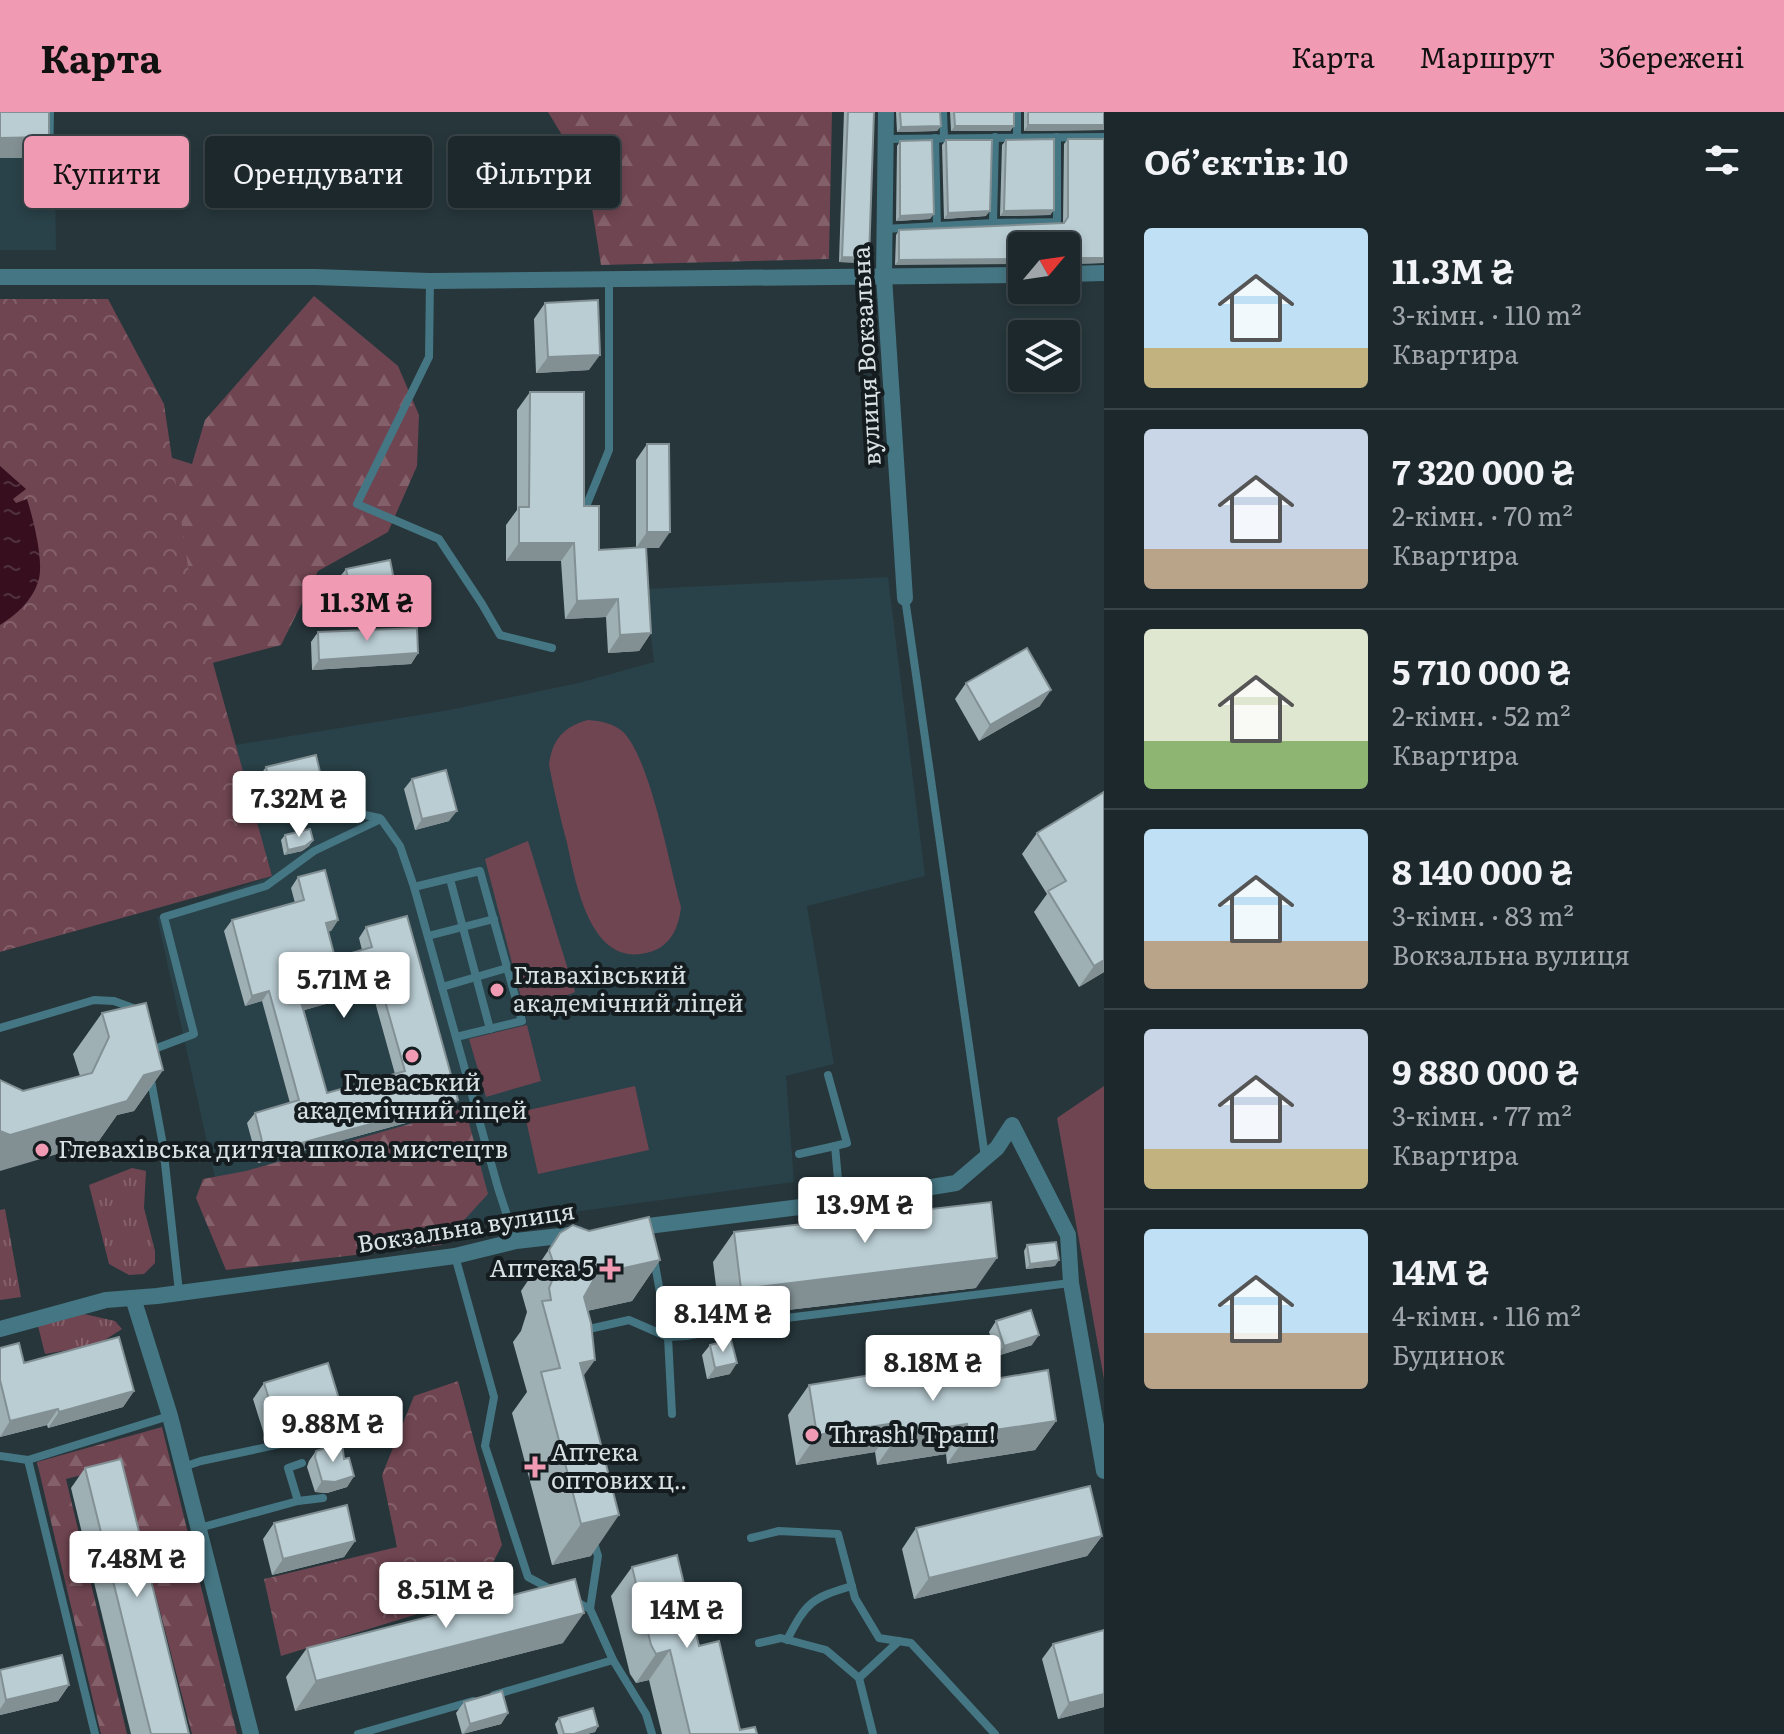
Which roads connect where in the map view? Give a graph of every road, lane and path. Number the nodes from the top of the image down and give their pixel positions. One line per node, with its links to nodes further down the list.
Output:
1 (46, 112): 5 (street)
2 (886, 112): 11 (street, вулиця Вокзальна)
3 (943, 112): 10 (lane)
4 (1017, 112): 6 (lane)
5 (45, 136)
6 (1017, 136): 7 (lane); 8 (lane)
7 (995, 137): 10 (lane); 12 (lane)
8 (1057, 137): 9 (lane); 12 (lane)
9 (1104, 137)
10 (939, 138): 11 (lane); 13 (lane)
11 (885, 139): 14 (street, вулиця Вокзальна)
12 (993, 223): 13 (lane)
13 (937, 228): 14 (lane)
14 (884, 229): 19 (street, вулиця Вокзальна)
15 (1104, 273): 16 (street)
16 (1080, 274)
17 (1008, 275): 19 (street)
18 (0, 277): 21 (street)
19 (884, 277): 20 (street); 23 (street, вулиця Вокзальна)
20 (609, 280): 21 (street); 22 (lane)
21 (430, 281): 24 (lane)
22 (585, 509)
23 (905, 598): 44 (lane)
24 (552, 648)
25 (262, 815): 26 (lane)
26 (381, 819): 28 (lane); 40 (lane)
27 (450, 879): 28 (lane); 29 (lane); 30 (lane)
28 (414, 887): 31 (lane)
29 (494, 919): 30 (lane); 32 (lane)
30 (464, 927): 31 (lane); 33 (lane)
31 (428, 936): 34 (lane)
32 (507, 968): 33 (lane); 37 (lane)
33 (477, 977): 34 (lane); 37 (lane)
34 (442, 987): 38 (lane)
35 (137, 1023): 36 (lane)
36 (0, 1028)
37 (490, 1029): 38 (lane)
38 (456, 1037): 48 (lane)
39 (141, 1038): 40 (lane)
40 (145, 1052): 52 (lane)
41 (828, 1075): 42 (lane)
42 (835, 1146): 43 (lane); 45 (lane)
43 (799, 1154)
44 (985, 1157): 45 (street); 51 (street)
45 (840, 1202): 46 (street)
46 (618, 1230)
47 (589, 1233): 48 (street, Вокзальна вулиця)
48 (516, 1241): 50 (street, Вокзальна вулиця)
49 (653, 1254): 56 (lane)
50 (455, 1256): 52 (street, Вокзальна вулиця); 71 (lane)
51 (1071, 1283): 56 (lane); 64 (street)
52 (179, 1292): 53 (street, Вокзальна вулиця)
53 (133, 1298): 54 (street, Вокзальна вулиця); 58 (street)
54 (0, 1329)
55 (578, 1336): 56 (lane)
56 (668, 1337): 57 (lane)
57 (672, 1414)
58 (170, 1416): 61 (lane); 63 (street)
59 (328, 1434): 63 (lane)
60 (0, 1456): 61 (lane)
61 (28, 1460): 77 (lane)
62 (302, 1463): 66 (lane)
63 (183, 1467): 67 (street)
64 (1104, 1471)
65 (323, 1498): 66 (lane)
66 (298, 1501): 67 (lane)
67 (199, 1528): 78 (street)
68 (595, 1528): 71 (lane)
69 (751, 1538): 70 (lane)
70 (852, 1586): 72 (lane); 73 (lane)
71 (590, 1609): 75 (lane)
72 (787, 1640): 74 (lane); 76 (lane)
73 (899, 1641): 76 (lane); 82 (lane)
74 (759, 1643)
75 (613, 1660): 79 (lane); 80 (lane)
76 (859, 1678): 81 (lane)
77 (95, 1734)
78 (251, 1734)
79 (358, 1734)
80 (652, 1734)
81 (873, 1734)
82 (995, 1734)

